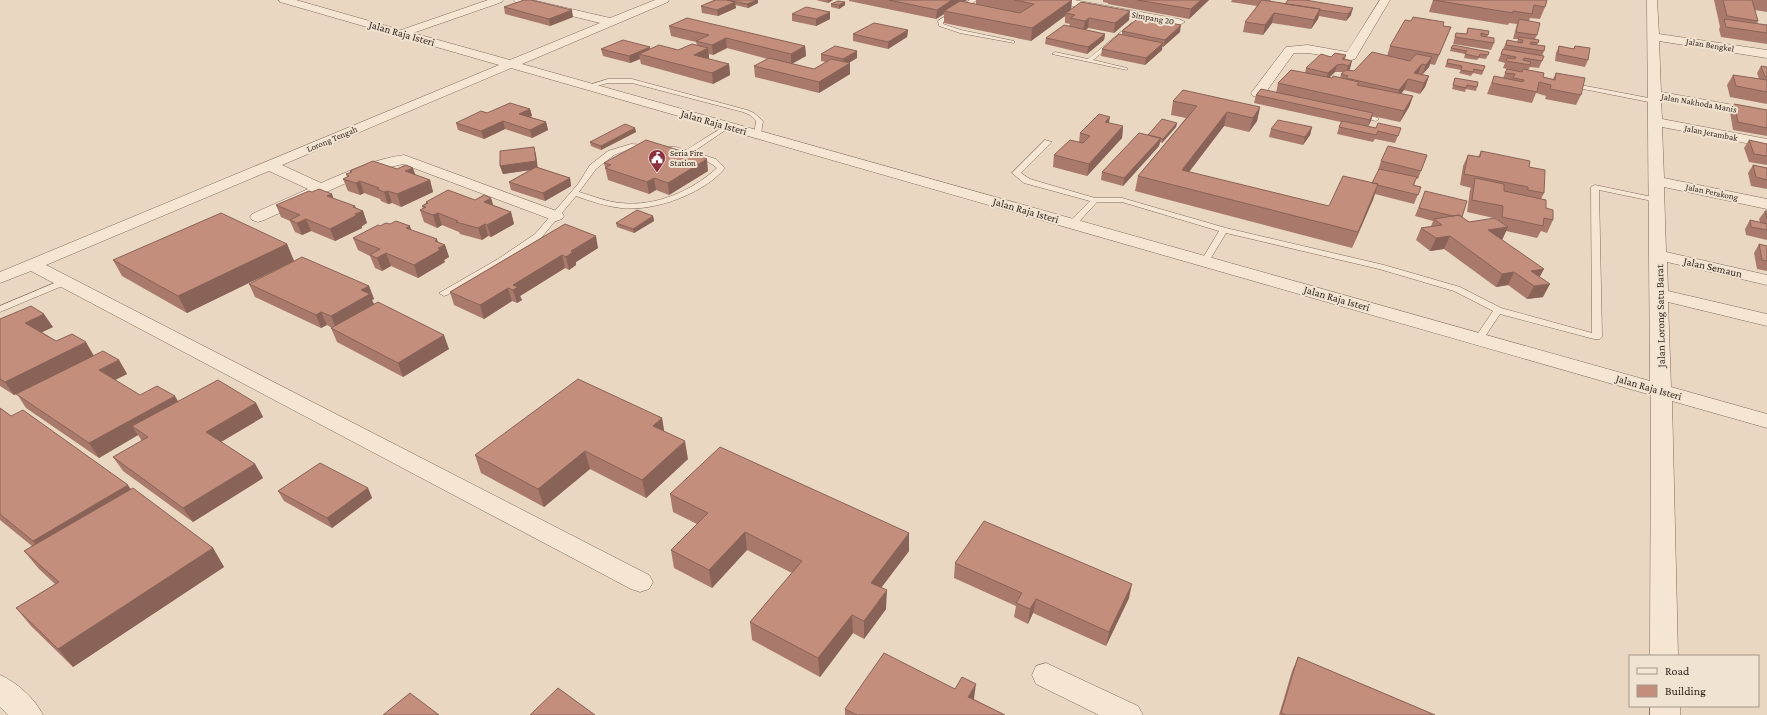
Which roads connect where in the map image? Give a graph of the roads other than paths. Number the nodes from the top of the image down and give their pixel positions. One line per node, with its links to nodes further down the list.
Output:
1 (284, 0): 13 (street, Jalan Raja Isteri)
2 (498, 0): 13 (street)
3 (519, 0): 11 (street)
4 (664, 0): 11 (street, Lorong Tengah)
5 (974, 0): 15 (lane)
6 (1056, 0): 9 (street, Simpang 20)
7 (1384, 0): 23 (street)
8 (1652, 0): 14 (street, Jalan Lorong Satu Barat)
9 (1087, 3): 10 (street, Simpang 20)
10 (1142, 16): 12 (street, Simpang 20); 18 (lane)
11 (611, 22): 19 (street, Lorong Tengah)
12 (1179, 22)
13 (402, 33): 19 (street, Jalan Raja Isteri)
14 (1653, 37): 17 (street, Jalan Bengkel); 24 (street, Jalan Lorong Satu Barat)
15 (1012, 42)
16 (1055, 54): 18 (lane)
17 (1767, 54)
18 (1089, 61): 20 (lane)
19 (511, 64): 22 (street, Jalan Raja Isteri); 34 (street, Lorong Tengah)
20 (1125, 69)
21 (1562, 83): 24 (lane)
22 (589, 86): 29 (street, Jalan Raja Isteri); 30 (lane)
23 (1262, 93)
24 (1654, 98): 26 (street, Jalan Nakhoda Manis); 28 (street, Jalan Lorong Satu Barat)
25 (1354, 114): 27 (lane)
26 (1767, 115)
27 (1376, 119)
28 (1655, 122): 32 (street, Jalan Jerambak); 36 (street, Jalan Lorong Satu Barat)
29 (728, 126): 30 (street, Jalan Raja Isteri); 33 (lane)
30 (757, 134): 42 (street, Jalan Raja Isteri)
31 (1048, 142): 38 (lane)
32 (1767, 143)
33 (688, 152): 37 (lane); 37 (lane)
34 (269, 165): 35 (street); 46 (street, Lorong Tengah)
35 (321, 189): 40 (street); 41 (street)
36 (1657, 190): 39 (street, Jalan Perakong); 44 (street, Jalan Lorong Satu Barat); 53 (lane)
37 (574, 193): 40 (lane)
38 (1095, 200): 42 (lane); 43 (lane)
39 (1767, 204)
40 (556, 216): 50 (lane)
41 (258, 217)
42 (1073, 223): 45 (street, Jalan Raja Isteri)
43 (1224, 230): 45 (lane); 53 (lane)
44 (1658, 255): 48 (street, Jalan Semaun); 51 (street, Jalan Lorong Satu Barat)
45 (1205, 261): 55 (street, Jalan Raja Isteri)
46 (32, 265): 47 (street, Lorong Tengah); 49 (street)
47 (0, 278)
48 (1767, 280)
49 (64, 282): 52 (lane); 58 (street)
50 (444, 293)
51 (1659, 294): 54 (street); 56 (street, Jalan Lorong Satu Barat)
52 (0, 309)
53 (1498, 310): 55 (lane)
54 (1767, 320)
55 (1479, 339): 56 (street, Jalan Raja Isteri)
56 (1661, 390): 57 (street, Jalan Raja Isteri); 59 (street, Jalan Lorong Satu Barat)
57 (1767, 421)
58 (640, 582)
59 (1664, 655)
60 (1046, 675): 63 (street)
61 (0, 688): 62 (street)
62 (28, 715)
63 (1128, 715)

